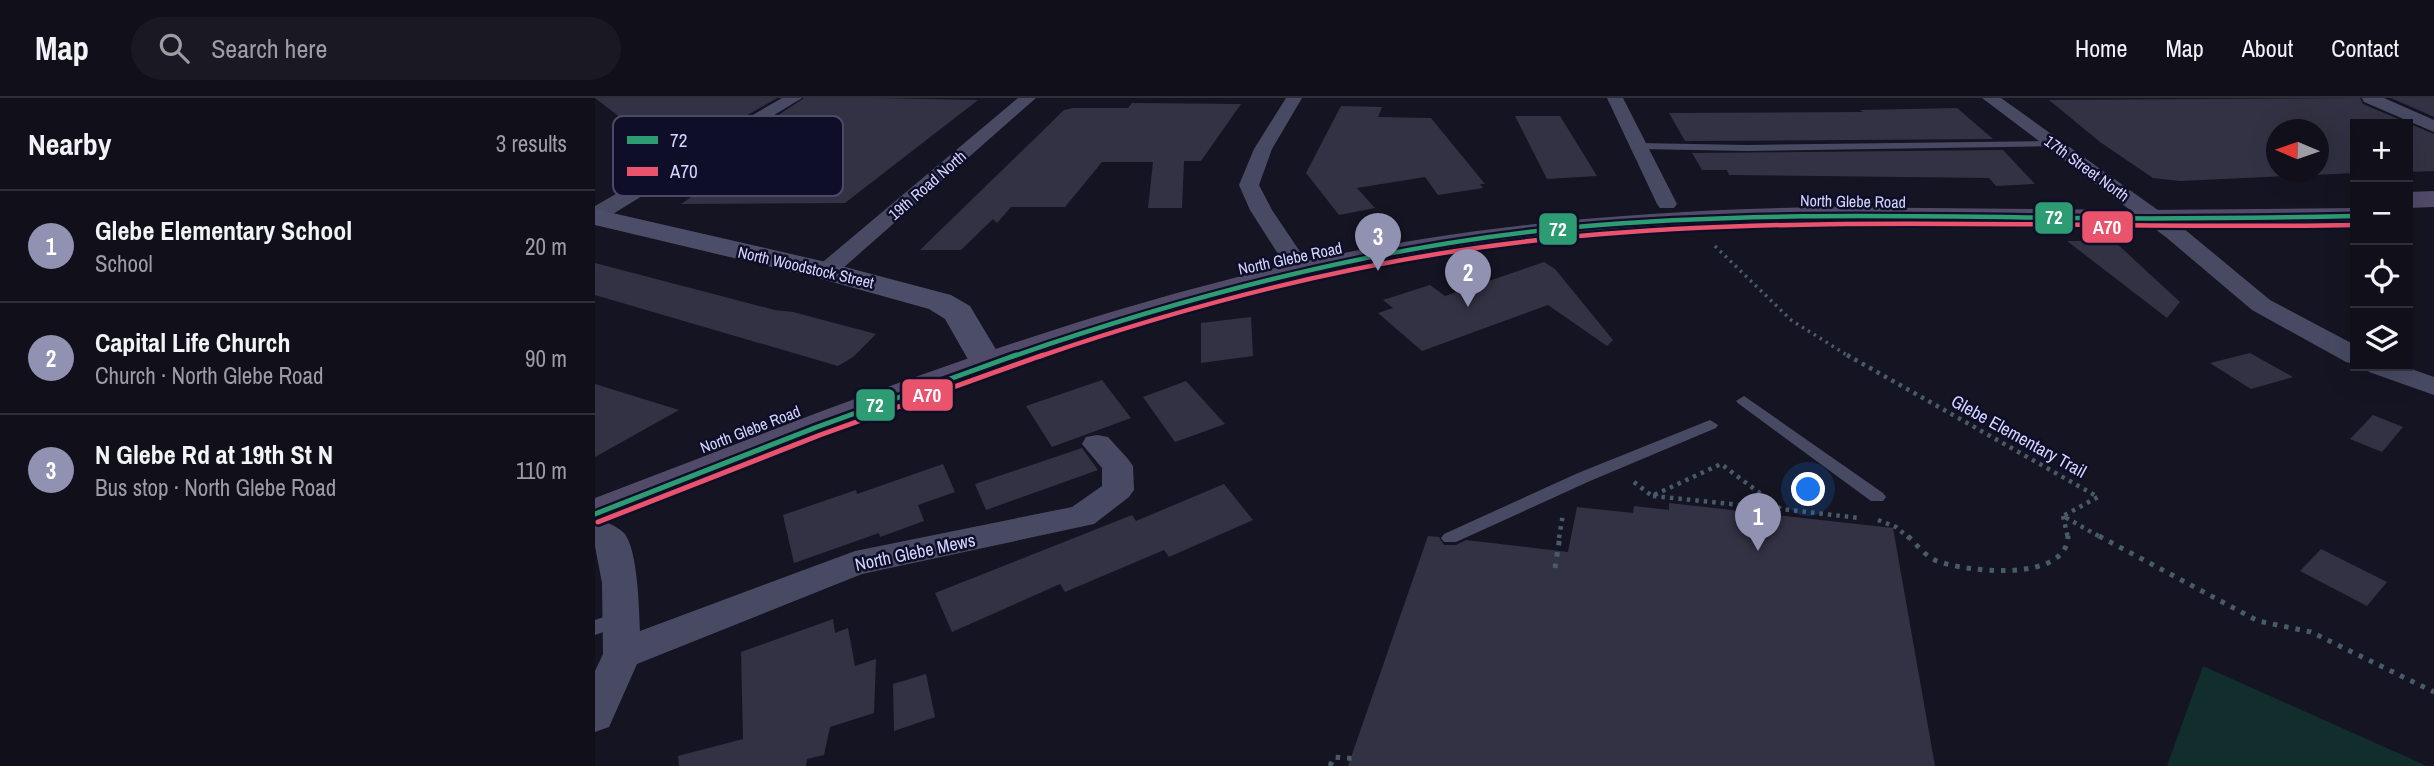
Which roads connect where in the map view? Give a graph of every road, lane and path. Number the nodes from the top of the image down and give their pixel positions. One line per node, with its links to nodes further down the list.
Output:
1 (794, 98): 7 (street)
2 (1028, 98): 23 (street, 19th Road North)
3 (1294, 98): 22 (street)
4 (1615, 98): 10 (street)
5 (1990, 98): 9 (street, 17th Street North)
6 (2370, 98): 8 (street)
7 (764, 116)
8 (2434, 127)
9 (2055, 144): 10 (lane); 16 (street, 17th Street North)
10 (1639, 146): 15 (street)
11 (629, 196): 19 (street)
12 (2434, 199): 13 (main road)
13 (2413, 200)
14 (2350, 202): 16 (main road, North Glebe Road)
15 (1667, 204): 16 (main road, North Glebe Road); 22 (main road, North Glebe Road)
16 (2147, 212): 20 (main road, North Glebe Road); 22 (main road, North Glebe Road); 24 (street, 17th Street North)
17 (2434, 213): 18 (main road)
18 (2413, 214)
19 (595, 216): 23 (street, North Woodstock Street)
20 (2350, 216)
21 (1706, 238): 38 (path, Glebe Elementary Trail)
22 (1297, 264): 25 (main road, North Glebe Road)
23 (826, 271): 25 (street, North Woodstock Street)
24 (2350, 353)
25 (982, 354): 32 (main road, North Glebe Road); 37 (main road, North Glebe Road)
26 (2392, 371): 27 (street)
27 (2434, 387)
28 (1744, 401): 34 (lane)
29 (1710, 425): 40 (lane)
30 (1097, 444): 42 (street, North Glebe Mews)
31 (1627, 481): 33 (path)
32 (595, 488)
33 (1652, 496): 36 (path); 36 (path)
34 (1877, 497)
35 (1573, 508): 41 (path)
36 (1781, 509): 38 (path)
37 (595, 514)
38 (2063, 516): 43 (path)
39 (595, 530): 42 (street)
40 (1450, 538)
41 (1555, 568)
42 (613, 633): 44 (street)
43 (2434, 692)
44 (595, 715)
45 (1358, 759): 46 (path)
46 (1330, 766)

